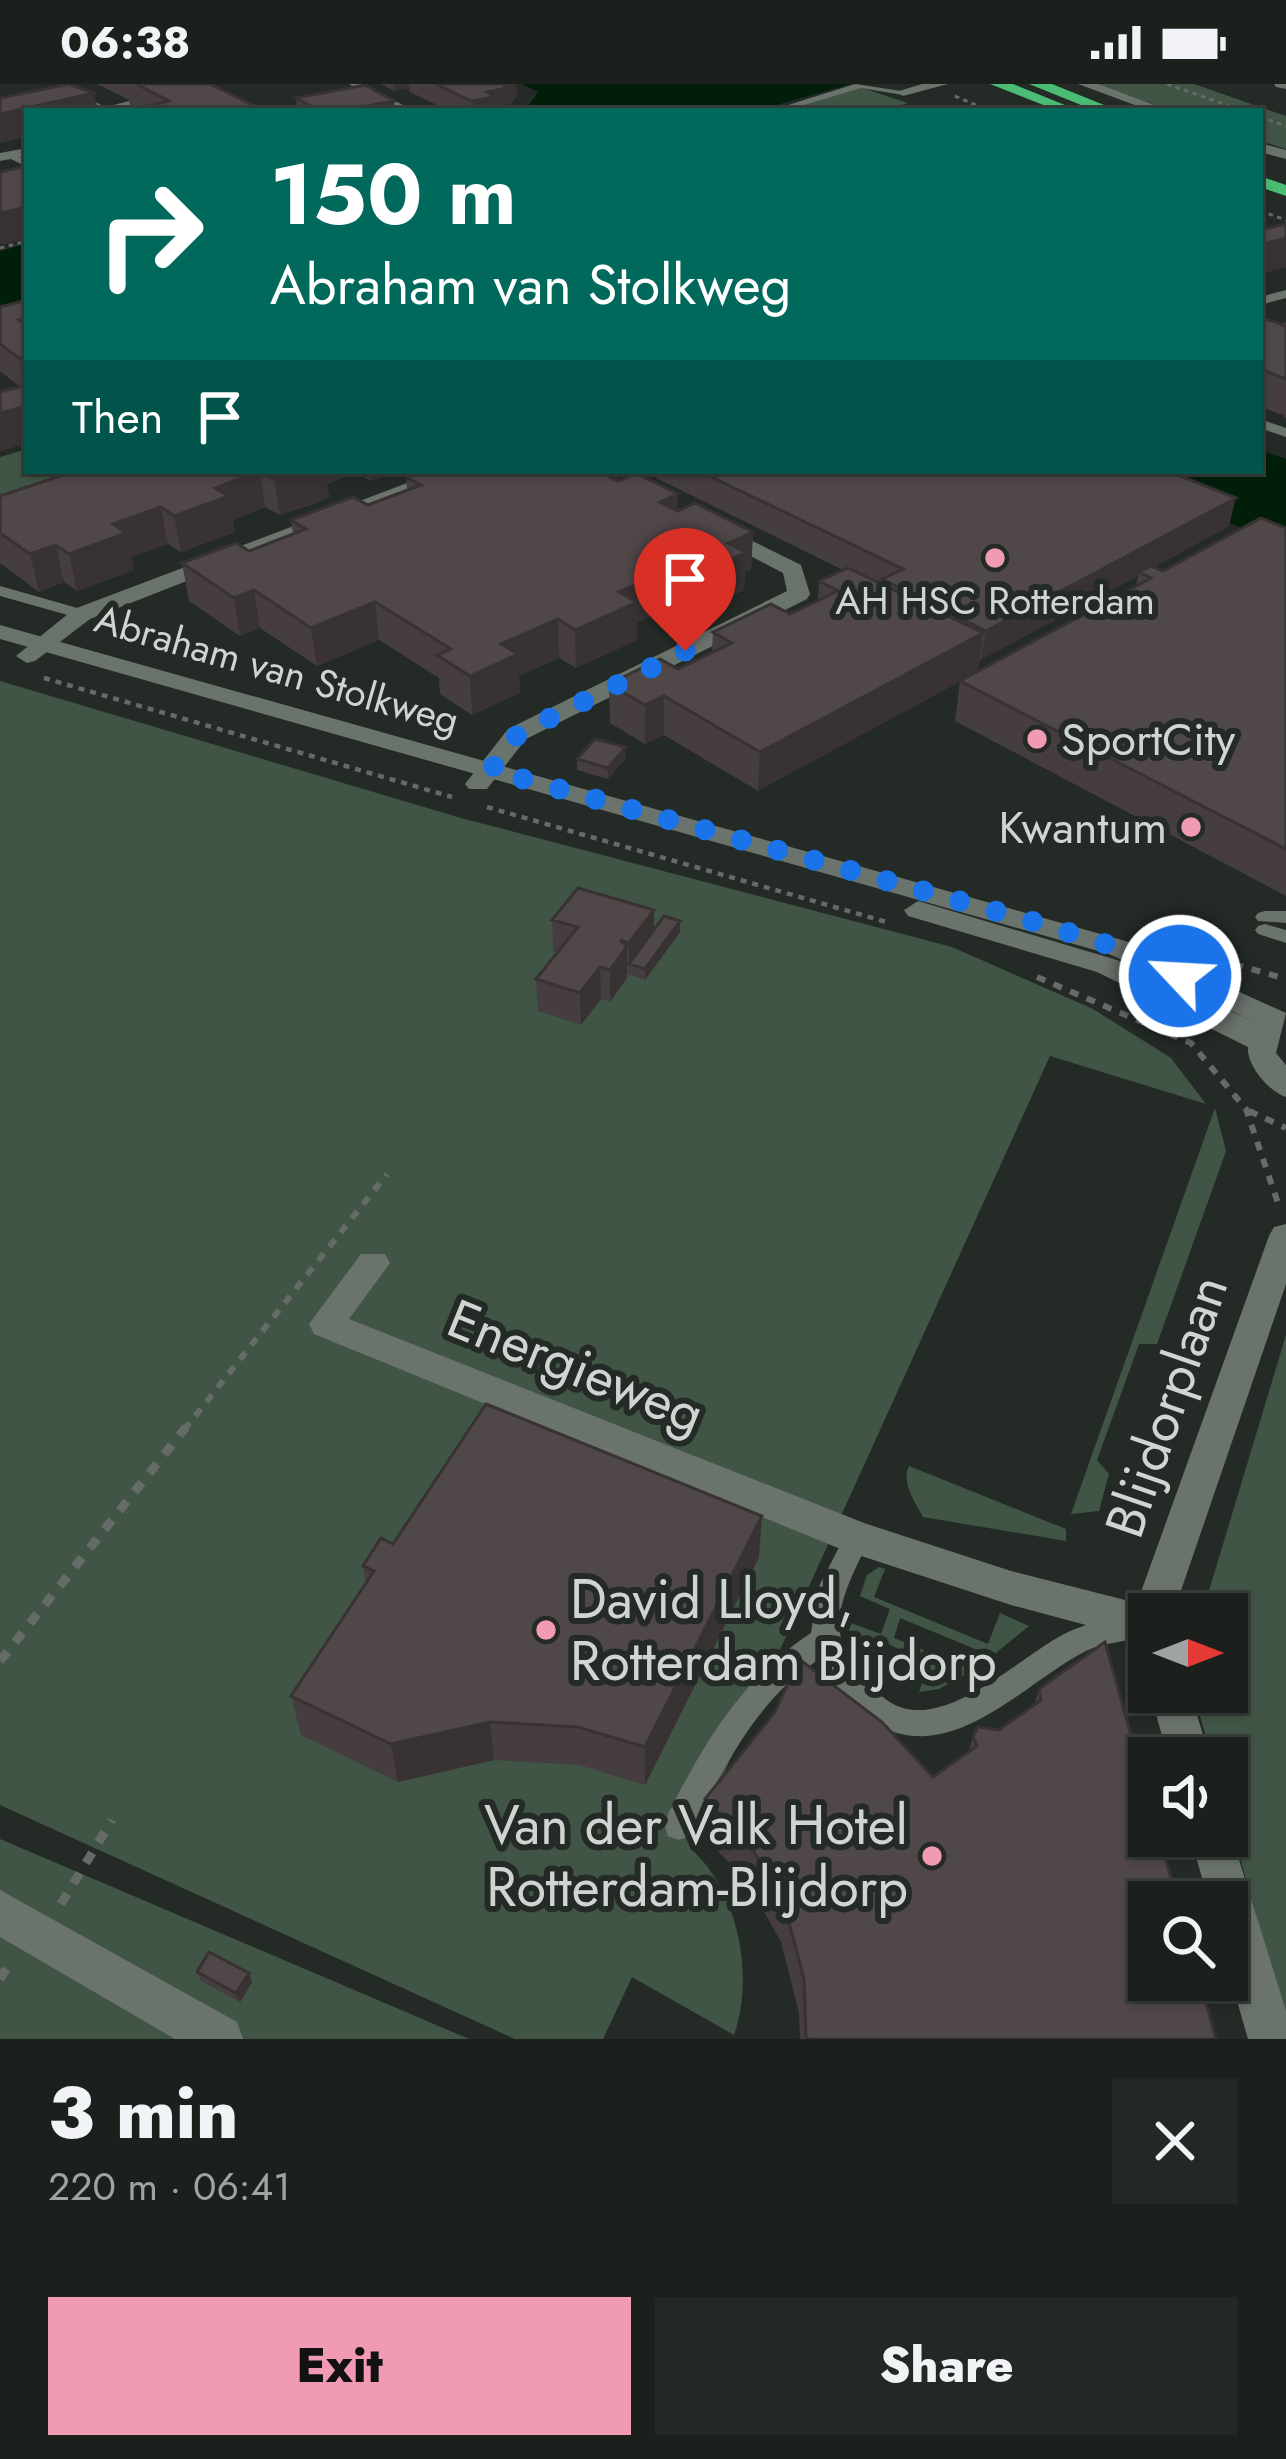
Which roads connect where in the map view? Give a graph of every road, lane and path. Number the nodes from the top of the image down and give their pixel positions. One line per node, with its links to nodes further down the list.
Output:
1 (356, 84): 13 (street)
2 (941, 84): 7 (street)
3 (998, 84): 8 (highway)
4 (1037, 84): 8 (highway)
5 (1167, 84): 17 (path)
6 (861, 85): 7 (lane); 14 (lane)
7 (903, 92)
8 (1084, 93): 15 (street); 16 (street)
9 (163, 97): 12 (lane)
10 (0, 107): 11 (street)
11 (100, 108)
12 (113, 108)
13 (400, 108)
14 (784, 108)
15 (1142, 108)
16 (1151, 108)
17 (1235, 108)
18 (449, 474): 21 (street, Abraham van Stolkweg)
19 (688, 516): 24 (street, Abraham van Stolkweg)
20 (0, 591): 21 (lane)
21 (82, 614): 23 (street, Abraham van Stolkweg)
22 (0, 632): 23 (street, Abraham van Stolkweg)
23 (28, 657): 24 (street, Abraham van Stolkweg); 24 (path, Abraham van Stolkweg)
24 (479, 790): 26 (path, Abraham van Stolkweg); 31 (street, Abraham van Stolkweg)
25 (1272, 921): 27 (lane)
26 (892, 924)
27 (1286, 938)
28 (1023, 970): 33 (path)
29 (1256, 971): 30 (path)
30 (1286, 979)
31 (1274, 1027): 32 (street)
32 (1286, 1086)
33 (1246, 1109): 34 (path); 36 (path)
34 (1286, 1127)
35 (387, 1174): 43 (path)
36 (1286, 1232): 39 (street, Blijdorplaan)
37 (373, 1263): 38 (street, Energieweg)
38 (857, 1538): 40 (street, Energieweg); 42 (lane)
39 (1160, 1593)
40 (1128, 1619)
41 (1128, 1629): 42 (lane, Energieweg)
42 (825, 1640): 45 (lane)
43 (0, 1661)
44 (112, 1820): 48 (path)
45 (679, 1825)
46 (1218, 1857): 50 (street)
47 (0, 1912): 48 (street)
48 (41, 1935): 49 (street)
49 (220, 2039)
50 (1271, 2039)

